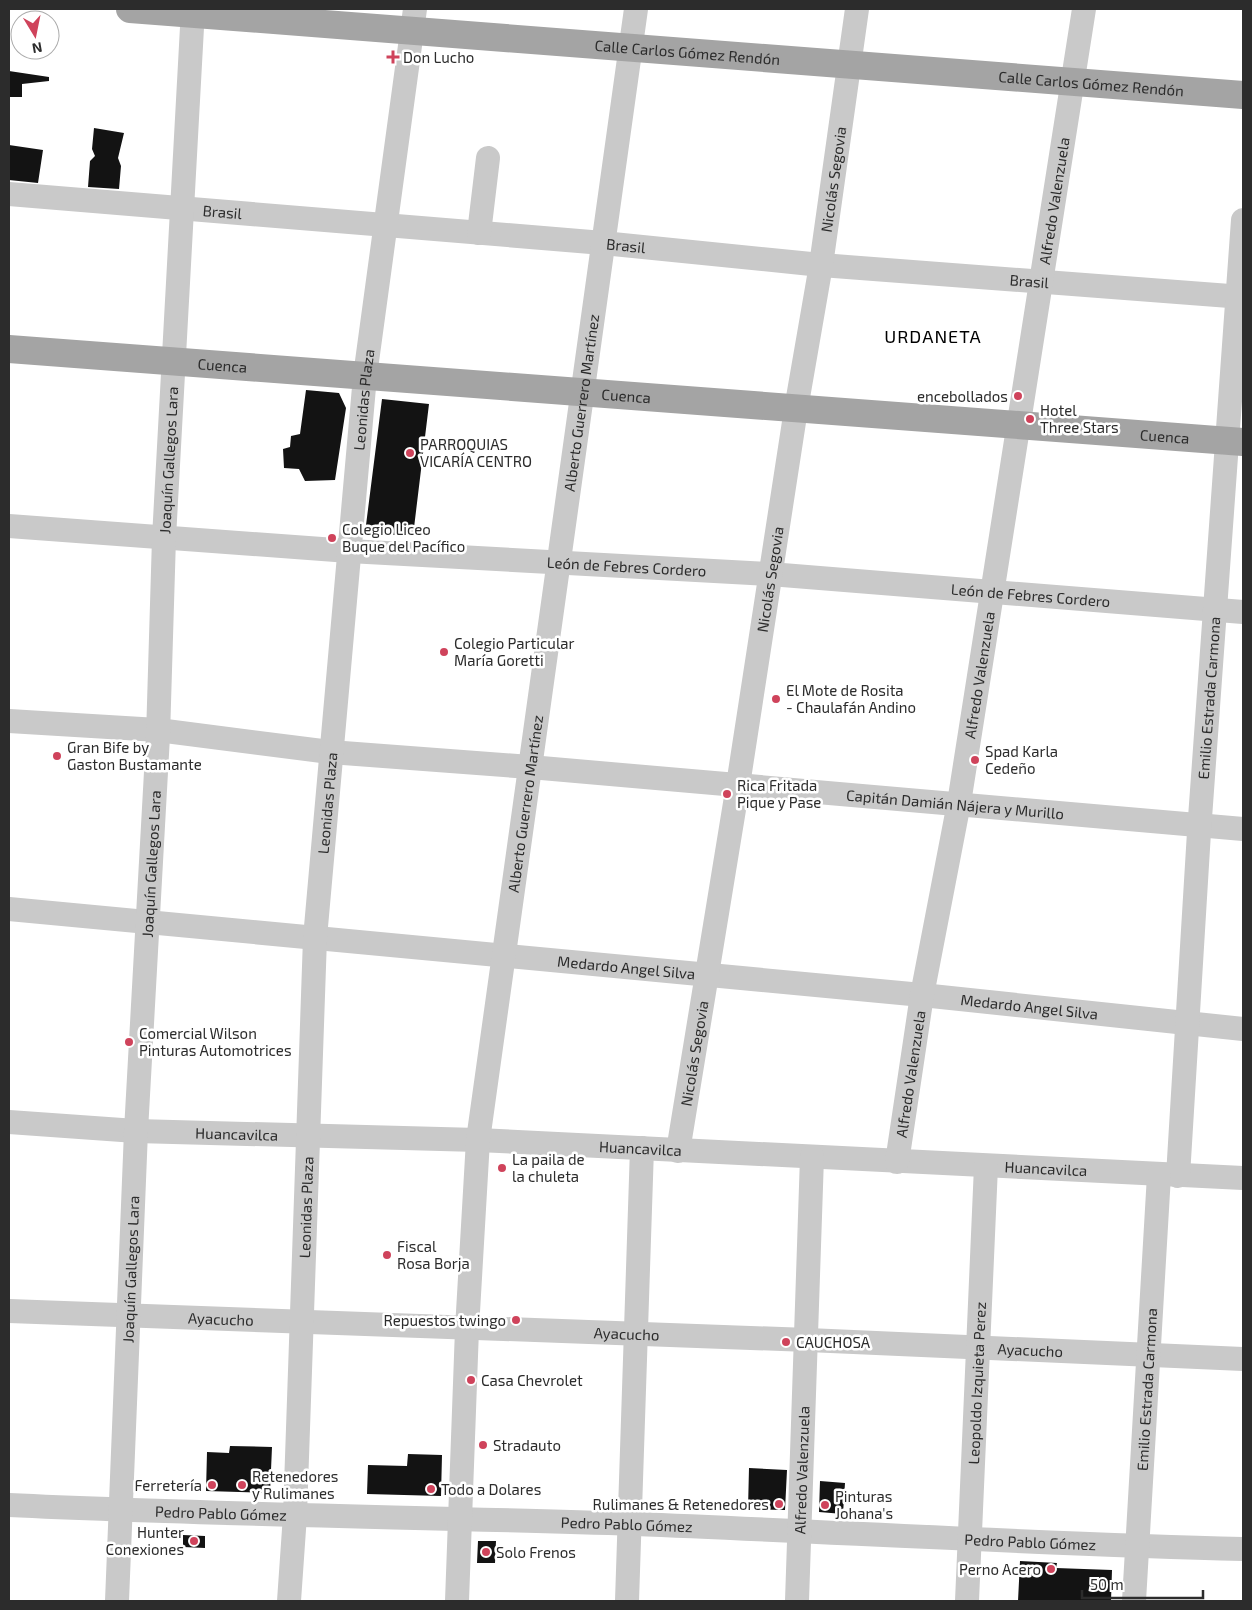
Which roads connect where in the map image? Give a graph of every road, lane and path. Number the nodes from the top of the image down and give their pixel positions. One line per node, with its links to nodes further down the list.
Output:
1 (130, 9): 5 (main road, Calle Carlos Gómez Rendón)
2 (636, 9): 7 (street, Alberto Guerrero Martínez)
3 (857, 9): 8 (street, Nicolás Segovia)
4 (1084, 9): 9 (street, Alfredo Valenzuela)
5 (192, 11): 6 (main road, Calle Carlos Gómez Rendón); 13 (street, Joaquín Gallegos Lara)
6 (414, 20): 7 (main road, Calle Carlos Gómez Rendón); 15 (street, Leonidas Plaza)
7 (631, 48): 8 (main road, Calle Carlos Gómez Rendón); 17 (street, Alberto Guerrero Martínez)
8 (848, 64): 9 (main road, Calle Carlos Gómez Rendón); 18 (street, Nicolás Segovia)
9 (1073, 82): 10 (main road, Calle Carlos Gómez Rendón); 19 (street, Alfredo Valenzuela)
10 (1243, 94)
11 (488, 158): 16 (street)
12 (9, 194): 13 (street, Brasil)
13 (183, 210): 15 (street, Brasil); 22 (street, Joaquín Gallegos Lara)
14 (1243, 220): 20 (street, Emilio Estrada Carmona)
15 (385, 225): 16 (street, Brasil); 23 (street, Leonidas Plaza)
16 (479, 233): 17 (street, Brasil)
17 (603, 243): 18 (street, Brasil); 24 (street, Alberto Guerrero Martínez)
18 (821, 265): 19 (street, Brasil); 25 (street, Nicolás Segovia)
19 (1042, 283): 20 (street, Brasil); 26 (street, Alfredo Valenzuela)
20 (1240, 297): 27 (street, Emilio Estrada Carmona)
21 (9, 349): 22 (main road, Cuenca)
22 (173, 362): 23 (main road, Cuenca); 29 (street, Joaquín Gallegos Lara)
23 (365, 376): 24 (main road, Cuenca); 30 (street, Leonidas Plaza)
24 (582, 393): 25 (main road, Cuenca); 31 (street, Alberto Guerrero Martínez)
25 (796, 409): 26 (main road, Cuenca); 32 (street, Nicolás Segovia)
26 (1019, 426): 27 (main road, Cuenca); 33 (street, Alfredo Valenzuela)
27 (1235, 442): 34 (street, Emilio Estrada Carmona)
28 (9, 526): 29 (street, León de Febres Cordero)
29 (164, 538): 30 (street, León de Febres Cordero); 37 (street, Joaquín Gallegos Lara)
30 (349, 551): 31 (street, León de Febres Cordero); 38 (street, Leonidas Plaza)
31 (558, 564): 32 (street, León de Febres Cordero); 39 (street, Alberto Guerrero Martínez)
32 (770, 574): 33 (street, León de Febres Cordero); 40 (street, Nicolás Segovia)
33 (992, 592): 34 (street, León de Febres Cordero); 41 (street, Alfredo Valenzuela)
34 (1215, 610): 35 (street, León de Febres Cordero); 42 (street, Emilio Estrada Carmona)
35 (1243, 612)
36 (9, 721): 37 (street, Capitán Damián Nájera y Murillo)
37 (158, 730): 38 (street, Capitán Damián Nájera y Murillo); 45 (street, Joaquín Gallegos Lara)
38 (330, 752): 39 (street, Capitán Damián Nájera y Murillo); 46 (street, Leonidas Plaza)
39 (530, 767): 40 (street, Capitán Damián Nájera y Murillo); 47 (street, Alberto Guerrero Martínez)
40 (738, 786): 41 (street, Capitán Damián Nájera y Murillo); 48 (street, Nicolás Segovia)
41 (959, 803): 42 (street, Capitán Damián Nájera y Murillo); 49 (street, Alfredo Valenzuela)
42 (1200, 825): 43 (street, Capitán Damián Nájera y Murillo); 50 (street, Emilio Estrada Carmona)
43 (1243, 828)
44 (9, 909): 45 (street, Medardo Angel Silva)
45 (147, 922): 46 (street, Medardo Angel Silva); 53 (street, Joaquín Gallegos Lara)
46 (314, 938): 47 (street, Medardo Angel Silva); 54 (street, Leonidas Plaza)
47 (502, 956): 48 (street, Medardo Angel Silva); 55 (street, Alberto Guerrero Martínez)
48 (706, 975): 49 (street, Medardo Angel Silva); 57 (street, Nicolás Segovia)
49 (922, 995): 50 (street, Medardo Angel Silva); 59 (street, Alfredo Valenzuela)
50 (1188, 1024): 51 (street, Medardo Angel Silva); 61 (street, Emilio Estrada Carmona)
51 (1243, 1029)
52 (9, 1122): 53 (street, Huancavilca)
53 (136, 1131): 54 (street, Huancavilca); 64 (street, Joaquín Gallegos Lara)
54 (307, 1135): 55 (street, Huancavilca); 65 (street, Leonidas Plaza)
55 (478, 1140): 56 (street, Huancavilca); 66 (street, Alberto Guerrero Martínez)
56 (642, 1148): 57 (street, Huancavilca); 67 (street)
57 (678, 1151): 58 (street, Huancavilca)
58 (812, 1158): 59 (street, Huancavilca); 68 (street, Alfredo Valenzuela)
59 (897, 1162): 60 (street, Huancavilca)
60 (986, 1166): 61 (street, Huancavilca); 69 (street, Leopoldo Izquieta Perez)
61 (1169, 1176): 62 (street, Huancavilca); 70 (street, Emilio Estrada Carmona)
62 (1243, 1178)
63 (9, 1311): 64 (street, Ayacucho)
64 (128, 1317): 65 (street, Ayacucho); 73 (street, Joaquín Gallegos Lara)
65 (300, 1322): 66 (street, Ayacucho); 74 (street, Leonidas Plaza)
66 (467, 1329): 67 (street, Ayacucho); 75 (street, Alberto Guerrero Martínez)
67 (636, 1334): 68 (street, Ayacucho); 76 (street)
68 (808, 1340): 69 (street, Ayacucho); 77 (street, Alfredo Valenzuela)
69 (979, 1347): 70 (street, Ayacucho); 78 (street, Leopoldo Izquieta Perez)
70 (1148, 1356): 71 (street, Ayacucho); 79 (street, Emilio Estrada Carmona)
71 (1243, 1359)
72 (9, 1505): 73 (street, Pedro Pablo Gómez)
73 (121, 1510): 74 (street, Pedro Pablo Gómez); 81 (street, Joaquín Gallegos Lara)
74 (294, 1515): 75 (street, Pedro Pablo Gómez); 82 (street, Leonidas Plaza)
75 (460, 1519): 76 (street, Pedro Pablo Gómez); 83 (street, Alberto Guerrero Martínez)
76 (631, 1524): 77 (street, Pedro Pablo Gómez); 84 (street)
77 (800, 1530): 78 (street, Pedro Pablo Gómez); 85 (street, Alfredo Valenzuela)
78 (969, 1540): 79 (street, Pedro Pablo Gómez); 86 (street, Leopoldo Izquieta Perez)
79 (1136, 1546): 80 (street, Pedro Pablo Gómez); 87 (street, Emilio Estrada Carmona)
80 (1243, 1549)
81 (117, 1601)
82 (289, 1601)
83 (457, 1601)
84 (627, 1601)
85 (797, 1601)
86 (967, 1601)
87 (1134, 1601)

